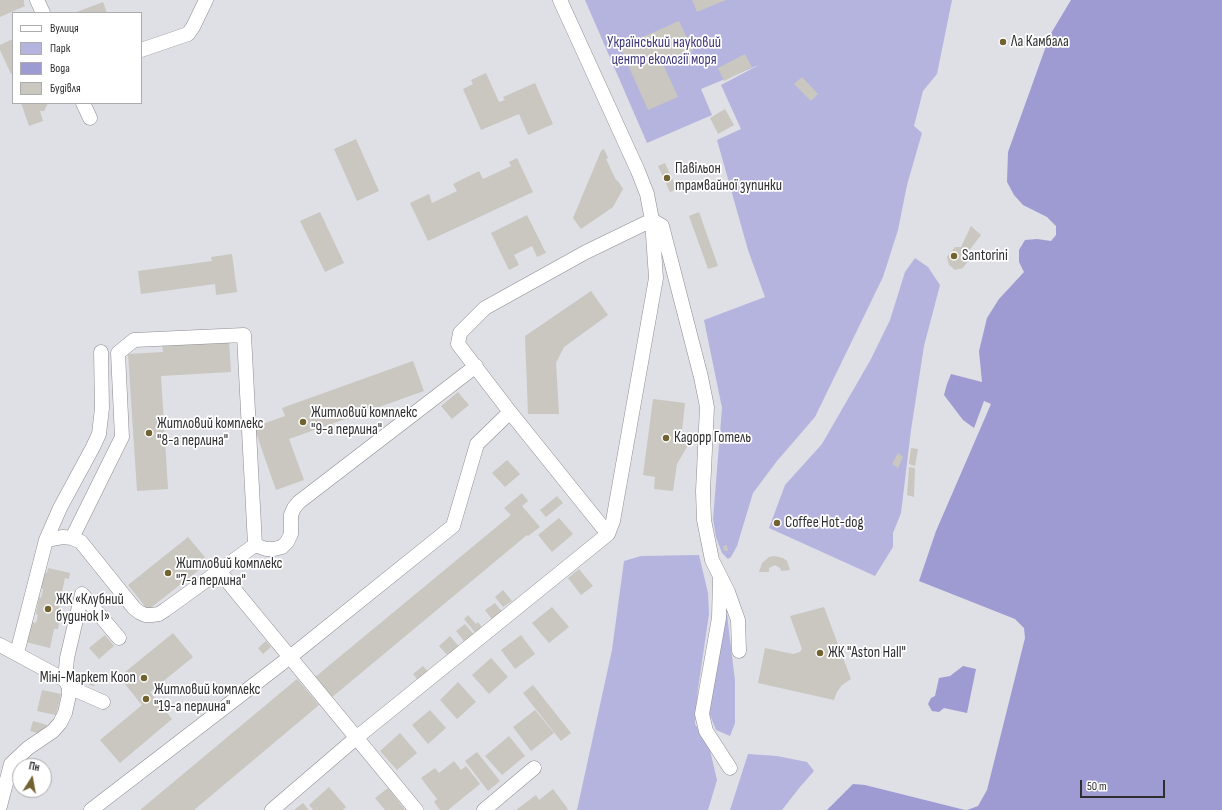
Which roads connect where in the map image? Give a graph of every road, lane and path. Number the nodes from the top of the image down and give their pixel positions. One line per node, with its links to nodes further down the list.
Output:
1 (37, 0): 4 (street)
2 (206, 0): 5 (street)
3 (560, 0): 8 (street)
4 (42, 12)
5 (142, 50)
6 (83, 104): 7 (street)
7 (90, 118)
8 (652, 220): 10 (street); 12 (street); 17 (street)
9 (101, 352): 14 (street)
10 (476, 366): 11 (street); 15 (street)
11 (510, 412): 12 (street); 22 (street)
12 (608, 534): 25 (street)
13 (72, 538): 14 (street); 15 (street); 16 (street)
14 (46, 540): 21 (street)
15 (255, 545): 16 (street)
16 (219, 571): 22 (street)
17 (720, 576): 20 (street); 27 (street)
18 (119, 638): 23 (street)
19 (0, 645): 21 (street)
20 (739, 651)
21 (16, 653): 23 (street)
22 (290, 657): 25 (street); 29 (street)
23 (67, 684): 24 (street); 28 (street)
24 (104, 702)
25 (356, 738): 30 (street); 31 (street)
26 (534, 768): 32 (street)
27 (730, 768)
28 (0, 806)
29 (91, 810)
30 (272, 810)
31 (416, 810)
32 (484, 810)

